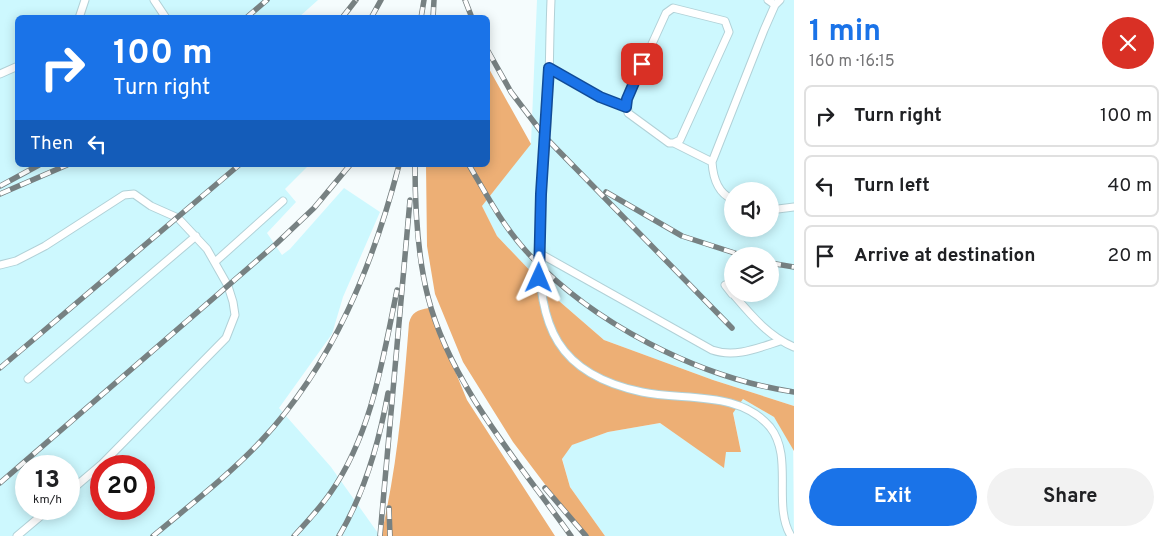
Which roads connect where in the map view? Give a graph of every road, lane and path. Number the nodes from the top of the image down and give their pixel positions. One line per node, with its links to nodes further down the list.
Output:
1 (85, 0): 6 (lane)
2 (154, 0): 7 (lane)
3 (551, 0): 9 (lane)
4 (768, 0): 5 (lane)
5 (777, 3): 13 (lane)
6 (80, 15)
7 (164, 15)
8 (15, 67): 10 (lane)
9 (549, 68): 11 (lane); 19 (lane)
10 (0, 74)
11 (626, 107): 12 (lane); 12 (lane)
12 (674, 143): 13 (lane)
13 (712, 162): 14 (lane)
14 (724, 193)
15 (282, 201): 20 (lane)
16 (794, 207): 17 (lane)
17 (779, 209)
18 (196, 236): 20 (lane); 21 (lane); 25 (lane)
19 (539, 253): 23 (lane); 29 (lane)
20 (215, 262): 26 (lane)
21 (0, 265)
22 (740, 302): 23 (lane)
23 (780, 341): 24 (lane)
24 (794, 347)
25 (28, 379)
26 (80, 483)
27 (36, 520): 28 (lane)
28 (17, 536)
29 (791, 536)

